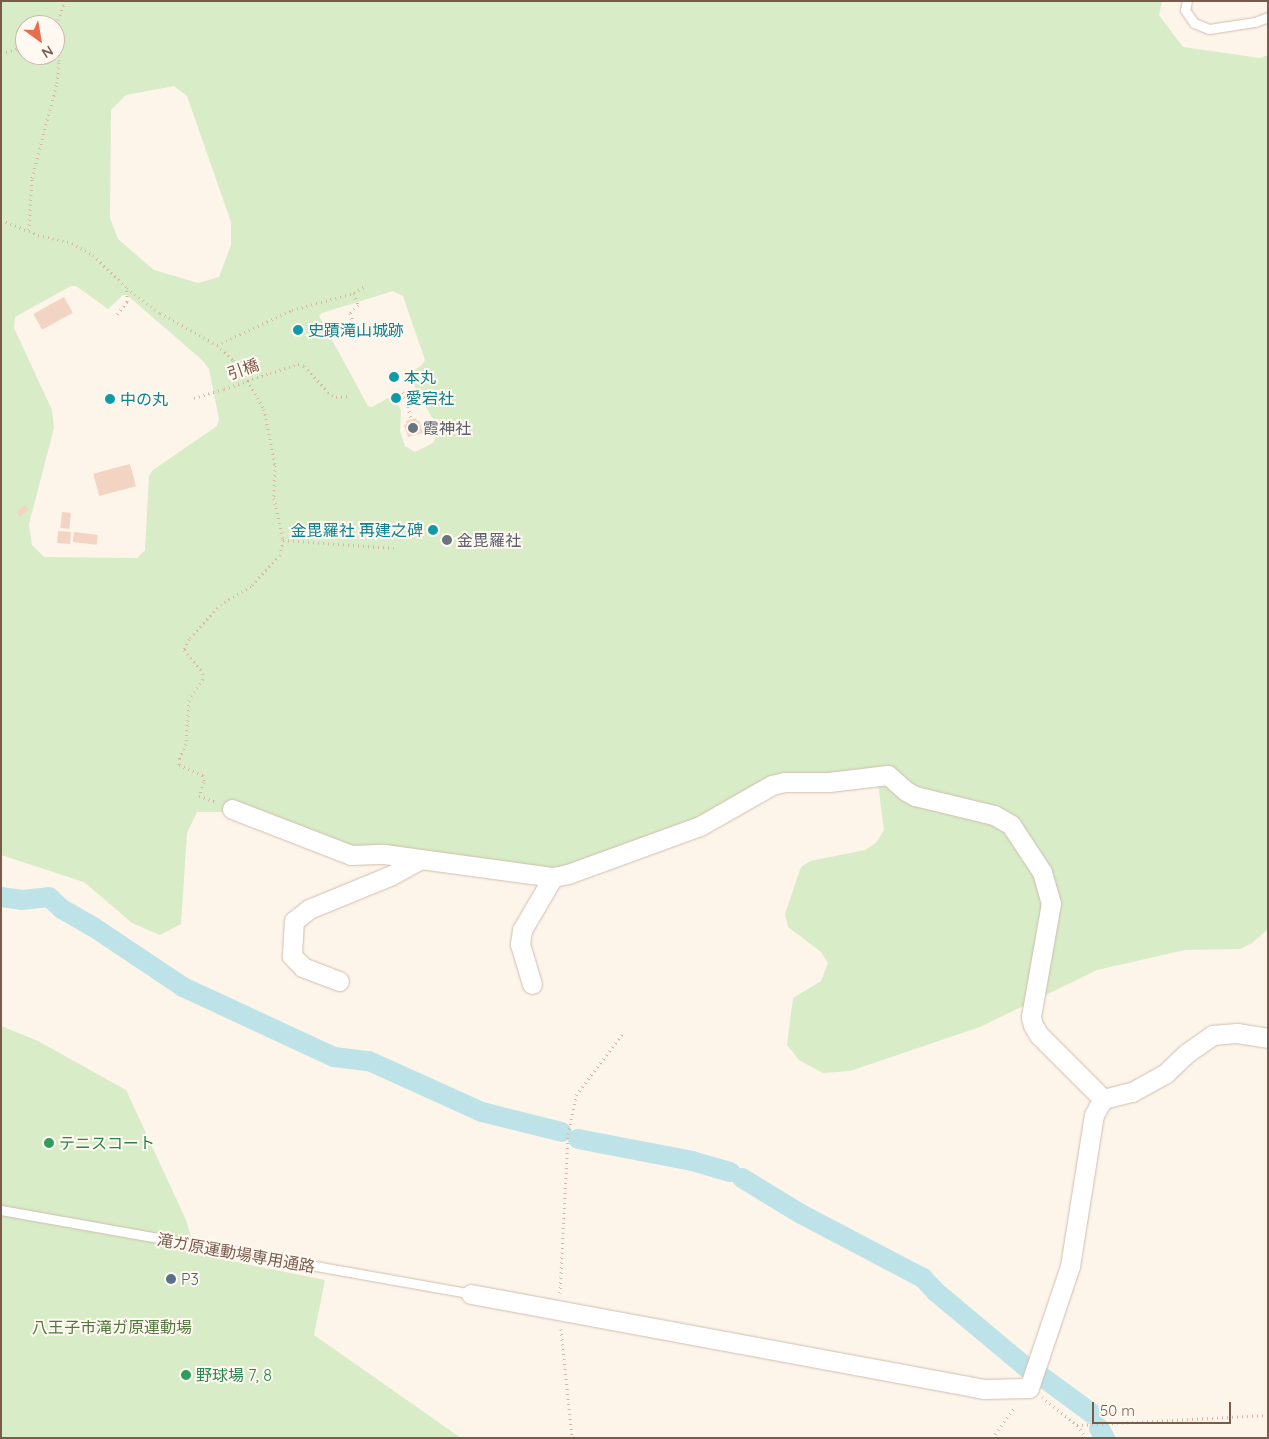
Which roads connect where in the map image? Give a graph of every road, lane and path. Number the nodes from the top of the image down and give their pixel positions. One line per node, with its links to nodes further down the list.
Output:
1 (65, 1): 3 (path)
2 (1187, 1): 4 (lane)
3 (60, 15)
4 (1268, 17)
5 (15, 50): 6 (path)
6 (1, 53)
7 (57, 65): 9 (path)
8 (1, 220): 9 (path)
9 (29, 230): 11 (path)
10 (367, 285): 12 (path)
11 (127, 288): 13 (path); 15 (path)
12 (354, 293): 14 (path); 15 (path)
13 (117, 314)
14 (354, 324)
15 (217, 345): 20 (path)
16 (402, 392): 19 (path)
17 (350, 396): 18 (path, 引橋, bridge)
18 (194, 398)
19 (411, 418)
20 (283, 540): 21 (path); 22 (path)
21 (394, 548)
22 (232, 809): 23 (street)
23 (419, 860): 24 (street); 25 (street)
24 (553, 877): 26 (street); 29 (street)
25 (340, 981)
26 (532, 984)
27 (623, 1033): 32 (path)
28 (1268, 1038): 29 (street)
29 (1103, 1099): 33 (street)
30 (1, 1210): 31 (lane, 滝ガ原運動場専用通路)
31 (471, 1294): 32 (street)
32 (560, 1310): 33 (street); 36 (path)
33 (1029, 1388): 35 (path); 37 (path)
34 (1268, 1415): 35 (path)
35 (1077, 1425): 38 (path)
36 (572, 1438)
37 (992, 1438)
38 (1086, 1438)

